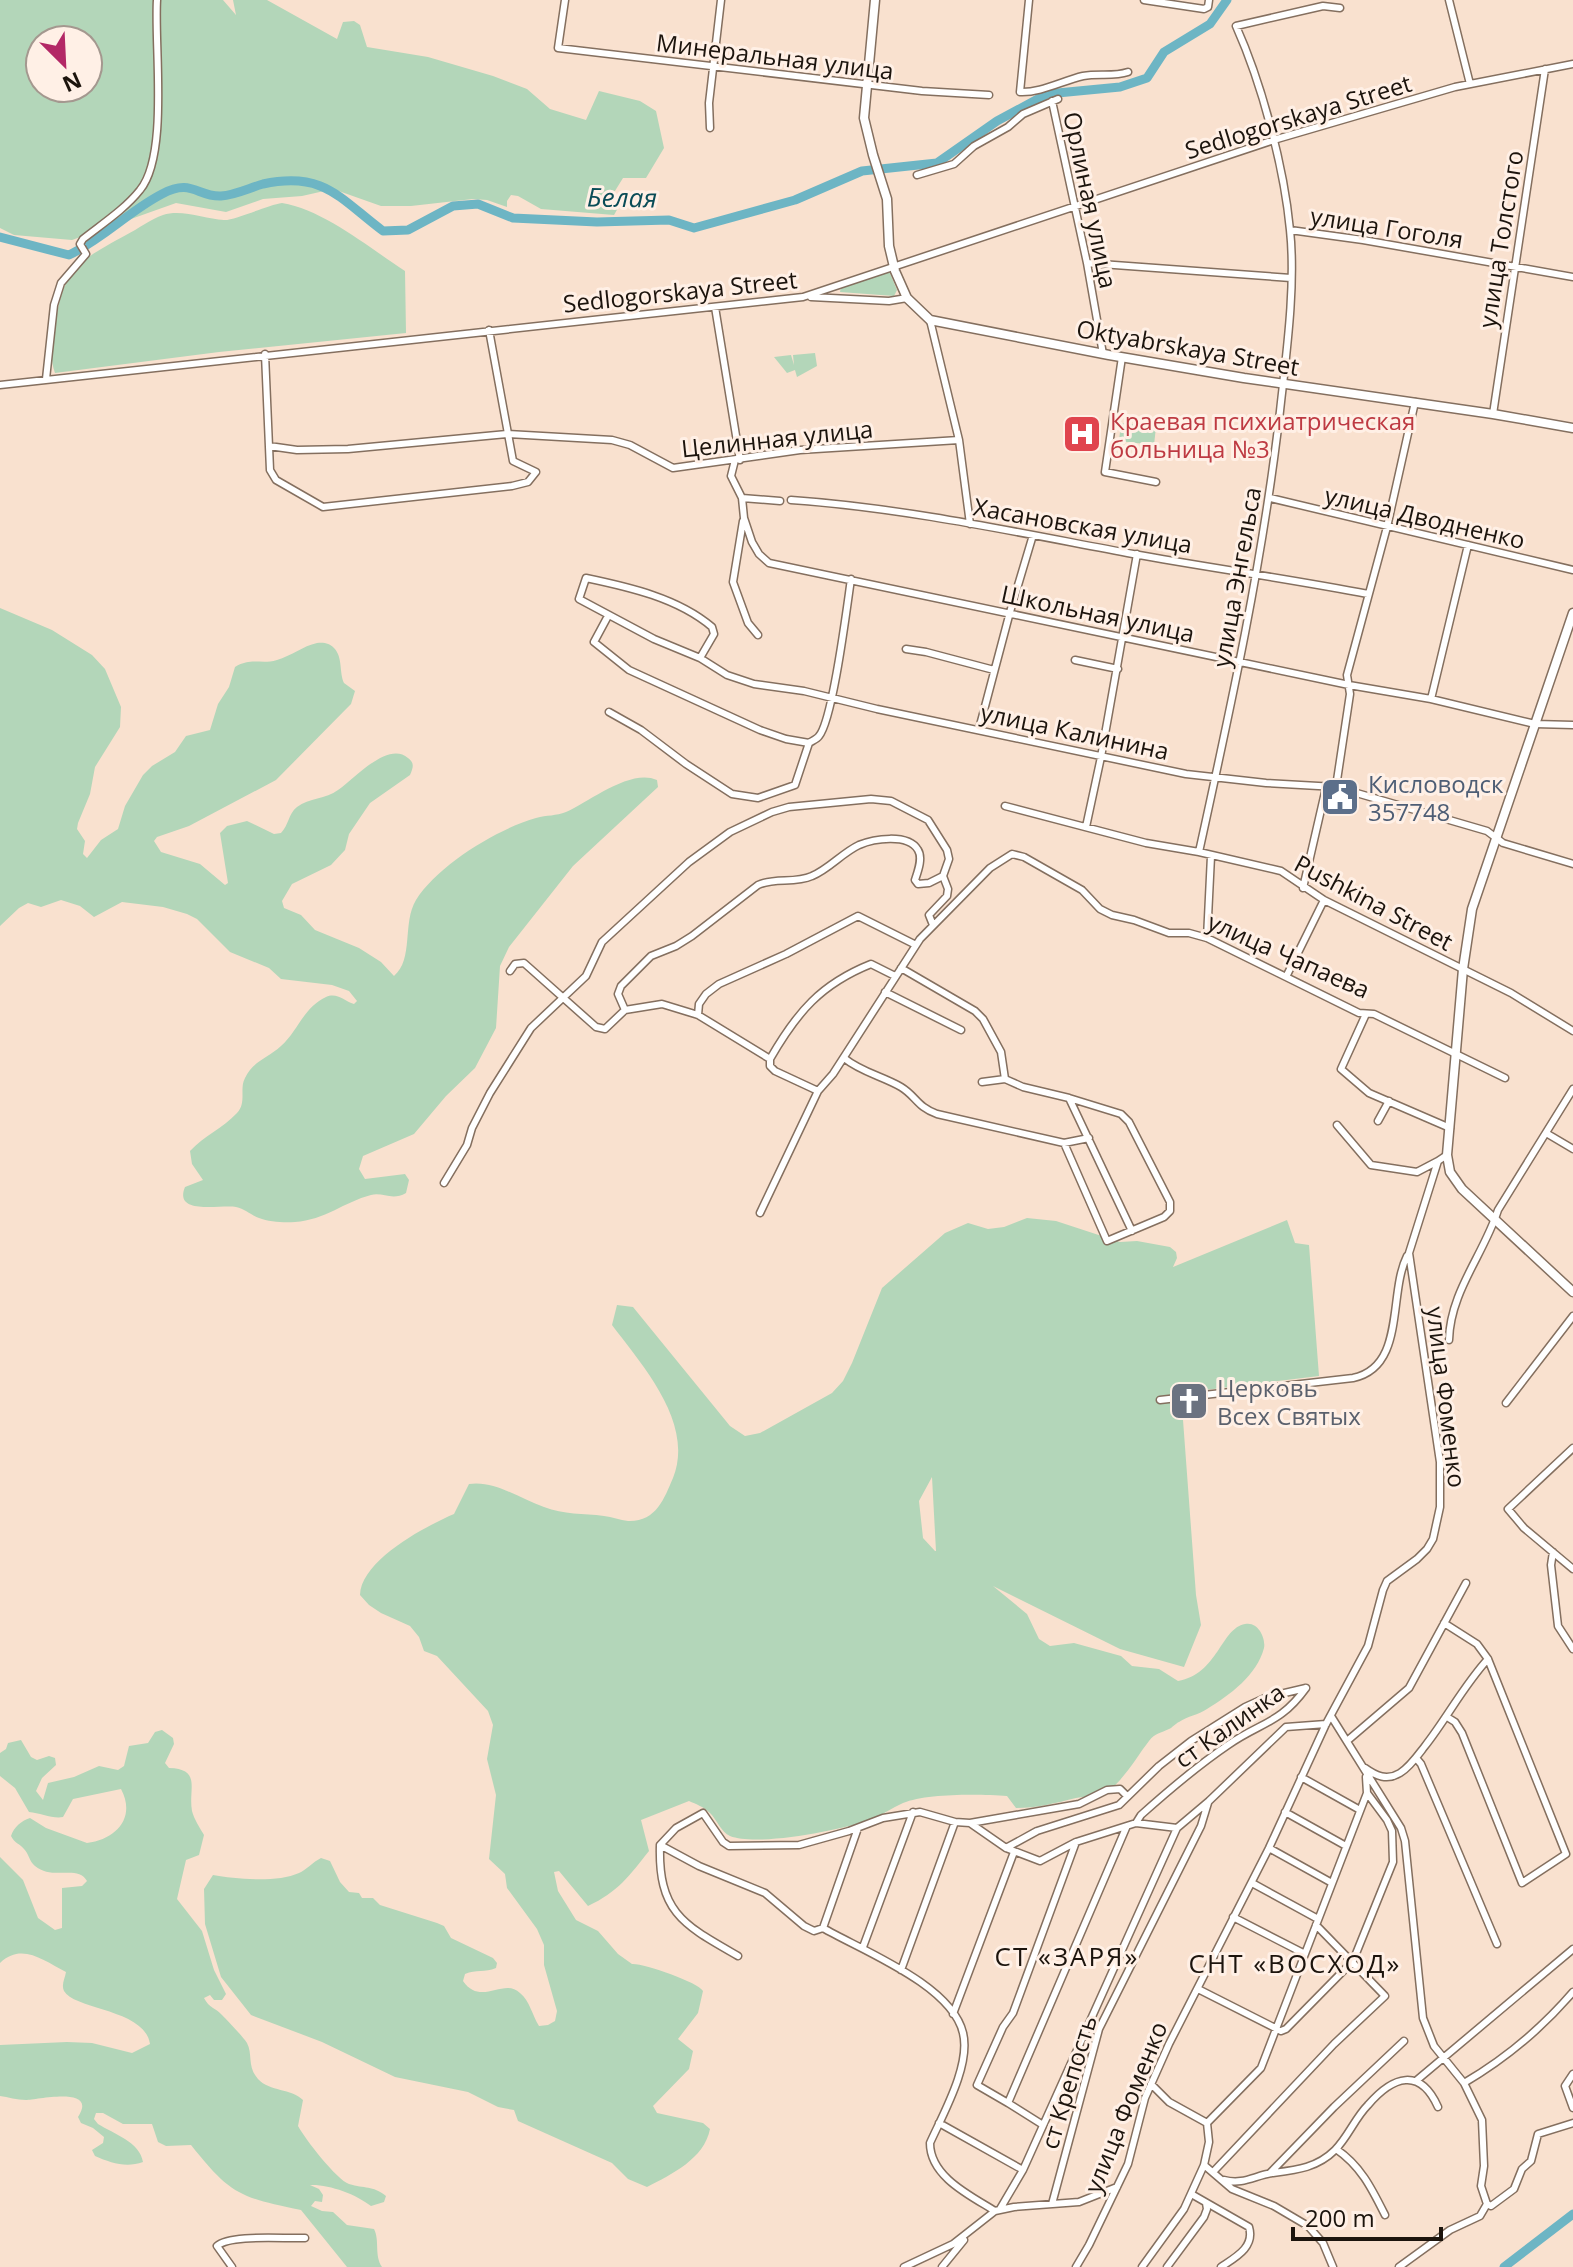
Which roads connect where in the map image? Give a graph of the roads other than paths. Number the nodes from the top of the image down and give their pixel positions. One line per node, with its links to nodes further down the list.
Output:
1 (157, 0): 35 (street)
2 (565, 0): 11 (street, Минеральная улица)
3 (721, 0): 11 (street)
4 (875, 0): 14 (main road)
5 (1029, 0): 13 (street)
6 (1144, 0): 8 (street)
7 (1449, 0): 15 (street)
8 (1209, 4)
9 (1340, 8): 18 (street, улица Энгельса)
10 (1573, 64): 12 (street, Sedlogorskaya Street)
11 (715, 67): 14 (street, Минеральная улица); 17 (street)
12 (1545, 69): 15 (street, Sedlogorskaya Street); 24 (street, улица Толстого)
13 (1128, 72)
14 (867, 84): 16 (street, Минеральная улица); 23 (main road)
15 (1470, 84): 18 (street, Sedlogorskaya Street)
16 (989, 95)
17 (710, 128)
18 (1273, 141): 20 (street, Sedlogorskaya Street); 21 (street, улица Энгельса)
19 (917, 175): 20 (street, Орлиная улица)
20 (1075, 205): 22 (street, Орлиная улица); 23 (street, Sedlogorskaya Street)
21 (1290, 230): 24 (street, улица Гоголя); 26 (street, улица Энгельса)
22 (1087, 263): 26 (street); 33 (street, Орлиная улица)
23 (893, 266): 27 (street, Sedlogorskaya Street); 28 (main road)
24 (1514, 266): 25 (street, улица Гоголя); 39 (street, улица Толстого)
25 (1573, 277)
26 (1291, 278): 37 (street, улица Энгельса)
27 (803, 297): 28 (street); 29 (street, Sedlogorskaya Street)
28 (907, 298): 30 (main road)
29 (715, 307): 31 (street, Sedlogorskaya Street); 44 (street)
30 (930, 320): 33 (main road, Oktyabrskaya Street); 42 (street)
31 (489, 330): 32 (street, Sedlogorskaya Street); 41 (street)
32 (265, 354): 35 (street, Sedlogorskaya Street); 43 (street)
33 (1103, 354): 34 (main road, Oktyabrskaya Street)
34 (1122, 357): 37 (main road, Oktyabrskaya Street); 45 (street)
35 (46, 379): 36 (street, Sedlogorskaya Street)
36 (0, 385)
37 (1283, 385): 38 (main road, Oktyabrskaya Street); 47 (street, улица Энгельса)
38 (1415, 402): 39 (main road, Oktyabrskaya Street); 52 (street)
39 (1493, 414): 40 (main road, Oktyabrskaya Street)
40 (1573, 428)
41 (507, 434): 43 (street, Целинная улица); 43 (street); 44 (street, Целинная улица)
42 (959, 440): 44 (street, Целинная улица); 51 (street)
43 (269, 446)
44 (738, 460): 46 (street)
45 (1156, 482)
46 (742, 498): 49 (street); 50 (street)
47 (1270, 498): 52 (street, улица Дводненко); 57 (street, улица Энгельса)
48 (791, 500): 51 (street, Хасановская улица)
49 (780, 501)
50 (744, 518): 58 (street, Школьная улица); 63 (street)
51 (970, 524): 53 (street, Хасановская улица)
52 (1387, 527): 54 (street, улица Дводненко); 59 (street)
53 (1033, 535): 55 (street, Хасановская улица); 60 (street)
54 (1468, 545): 56 (street, улица Дводненко); 73 (street)
55 (1137, 554): 57 (street, Хасановская улица); 64 (street)
56 (1573, 570)
57 (1256, 572): 59 (street, Хасановская улица); 68 (street, улица Энгельса)
58 (851, 579): 60 (street, Школьная улица); 72 (street)
59 (1368, 594): 71 (street)
60 (1010, 612): 64 (street, Школьная улица); 70 (street)
61 (1573, 613): 75 (main road)
62 (608, 616): 66 (street, улица Калинина); 66 (street, улица Калинина); 78 (street)
63 (758, 635)
64 (1124, 637): 68 (street, Школьная улица); 69 (street)
65 (906, 649): 70 (street)
66 (700, 658): 72 (street, улица Калинина)
67 (1075, 660): 69 (street)
68 (1240, 662): 71 (street, Школьная улица); 80 (street, улица Энгельса)
69 (1118, 669): 79 (street)
70 (994, 670): 77 (street)
71 (1349, 685): 73 (street, Школьная улица); 81 (street)
72 (832, 698): 77 (street, улица Калинина); 78 (street)
73 (1431, 699): 75 (street, Школьная улица)
74 (609, 712): 83 (street)
75 (1535, 724): 76 (street, Школьная улица); 87 (main road)
76 (1573, 725)
77 (979, 729): 79 (street, улица Калинина)
78 (809, 743): 83 (street)
79 (1101, 757): 80 (street, улица Калинина); 86 (street)
80 (1215, 778): 82 (street, улица Калинина); 88 (street, улица Энгельса)
81 (1336, 787): 82 (street, улица Калинина); 87 (street, улица Калинина)
82 (1326, 788): 92 (street)
83 (768, 795): 85 (street)
84 (1005, 806): 86 (street, Pushkina Street)
85 (772, 812): 91 (street); 103 (street)
86 (1086, 827): 88 (street, Pushkina Street)
87 (1495, 837): 90 (street, улица Калинина); 98 (main road)
88 (1199, 852): 89 (street, Pushkina Street)
89 (1211, 856): 92 (street, Pushkina Street); 95 (street)
90 (1573, 864)
91 (943, 876): 94 (street); 104 (street)
92 (1303, 888): 93 (street, Pushkina Street)
93 (1324, 900): 98 (street, Pushkina Street); 101 (street)
94 (933, 925): 95 (street, улица Чапаева); 96 (street, улица Чапаева)
95 (1207, 938): 101 (street, улица Чапаева)
96 (916, 945): 97 (street, улица Чапаева); 106 (street)
97 (901, 968): 100 (street, улица Чапаева); 113 (street)
98 (1463, 969): 108 (street, Pushkina Street); 109 (main road)
99 (510, 971): 103 (street)
100 (895, 976): 102 (street, улица Чапаева); 111 (street)
101 (1286, 977): 105 (street, улица Чапаева)
102 (885, 992): 107 (street); 110 (street, улица Чапаева)
103 (563, 998): 104 (street); 128 (street)
104 (625, 1010): 106 (street)
105 (1366, 1014): 109 (street, улица Чапаева); 118 (street)
106 (698, 1015): 111 (street)
107 (961, 1030)
108 (1573, 1031)
109 (1456, 1054): 112 (street, улица Чапаева); 121 (main road)
110 (844, 1058): 116 (street, улица Чапаева); 124 (street)
111 (770, 1059): 116 (street)
112 (1505, 1078)
113 (1005, 1079): 114 (street); 117 (street)
114 (982, 1082)
115 (1573, 1089): 122 (street)
116 (818, 1091): 129 (street, улица Чапаева)
117 (1069, 1098): 123 (street); 131 (street)
118 (1389, 1101): 119 (street); 121 (street)
119 (1378, 1121)
120 (1337, 1125): 127 (street)
121 (1450, 1128): 126 (main road)
122 (1546, 1133): 125 (street); 130 (street)
123 (1089, 1138): 124 (street); 131 (street)
124 (1064, 1143): 131 (street)
125 (1573, 1149)
126 (1447, 1155): 127 (street); 130 (main road)
127 (1438, 1161): 132 (street, улица Фоменко)
128 (444, 1183)
129 (760, 1213)
130 (1495, 1221): 133 (main road); 135 (street)
131 (1132, 1231)
132 (1409, 1253): 136 (street); 146 (street, улица Фоменко)
133 (1573, 1292)
134 (1573, 1316): 137 (street)
135 (1449, 1340)
136 (1160, 1400)
137 (1506, 1403)
138 (1573, 1448): 139 (street)
139 (1553, 1552): 141 (street); 144 (street)
140 (1573, 1554): 141 (street)
141 (1570, 1566)
142 (1466, 1583): 143 (street)
143 (1444, 1623): 145 (street); 149 (street)
144 (1573, 1649)
145 (1488, 1659): 147 (street); 147 (street)
146 (1331, 1716): 148 (street, улица Фоменко); 149 (street)
147 (1447, 1717): 150 (street)
148 (1326, 1724): 152 (street, улица Фоменко); 155 (street)
149 (1347, 1741): 151 (street)
150 (1416, 1758): 151 (street); 176 (street)
151 (1362, 1766): 153 (street); 188 (street)
152 (1301, 1777): 156 (street); 158 (street, улица Фоменко)
153 (1367, 1793): 156 (street); 181 (street)
154 (1127, 1796): 160 (street); 161 (street, ст Калинка); 168 (street)
155 (1209, 1801): 164 (street); 209 (street, ст Крепость)
156 (1360, 1810): 167 (street)
157 (913, 1812): 159 (street); 162 (street); 177 (street)
158 (1285, 1812): 167 (street); 169 (street, улица Фоменко)
159 (955, 1822): 160 (street); 182 (street)
160 (970, 1823): 168 (street)
161 (1136, 1823): 163 (street, ст Калинка); 164 (street)
162 (858, 1828): 166 (street); 175 (street)
163 (1126, 1828): 165 (street, ст Калинка); 193 (street)
164 (1177, 1828): 199 (street)
165 (1076, 1842): 170 (street, ст Калинка); 193 (street)
166 (660, 1845): 175 (street); 180 (street)
167 (1346, 1846): 172 (street)
168 (1006, 1848): 170 (street)
169 (1269, 1848): 171 (street, улица Фоменко); 172 (street)
170 (1014, 1852): 185 (street)
171 (1252, 1883): 173 (street, улица Фоменко); 174 (street)
172 (1332, 1883): 174 (street)
173 (1233, 1917): 179 (street); 183 (street, улица Фоменко)
174 (1317, 1922): 179 (street); 181 (street)
175 (823, 1928): 177 (street)
176 (1497, 1944)
177 (863, 1947): 182 (street)
178 (1573, 1949): 188 (street)
179 (1305, 1954): 186 (street)
180 (738, 1956)
181 (1353, 1961): 186 (street); 203 (street)
182 (901, 1970): 185 (street)
183 (1198, 1989): 186 (street); 192 (street, улица Фоменко)
184 (1573, 1992): 191 (street)
185 (953, 2014): 196 (street)
186 (1276, 2030): 197 (street)
187 (1404, 2041): 204 (street)
188 (1443, 2056): 190 (street); 191 (street)
189 (1573, 2074): 195 (street)
190 (1417, 2080): 194 (street); 200 (street)
191 (1464, 2083): 210 (street)
192 (1151, 2084): 197 (street); 206 (street, улица Фоменко)
193 (1008, 2103): 199 (street)
194 (1438, 2107)
195 (1573, 2108)
196 (939, 2123): 202 (street); 211 (street)
197 (1207, 2123): 201 (street)
198 (1573, 2123): 210 (street)
199 (1043, 2125): 202 (street)
200 (1336, 2149): 204 (street); 212 (street)
201 (1204, 2165): 203 (street); 207 (street)
202 (1023, 2170): 211 (street)
203 (1214, 2171): 205 (street)
204 (1269, 2173): 205 (street)
205 (1224, 2180): 222 (street)
206 (1117, 2187): 209 (street); 218 (street, улица Фоменко)
207 (1193, 2195): 208 (street); 219 (street)
208 (1206, 2203): 220 (street); 221 (street)
209 (1052, 2204): 211 (street)
210 (1487, 2204): 223 (street)
211 (997, 2210): 213 (street)
212 (1385, 2215)
213 (969, 2234): 216 (street); 217 (street)
214 (305, 2238): 215 (street)
215 (232, 2267)
216 (904, 2267)
217 (942, 2267)
218 (1076, 2267)
219 (1142, 2267)
220 (1167, 2267)
221 (1221, 2267)
222 (1333, 2267)
223 (1399, 2267)

